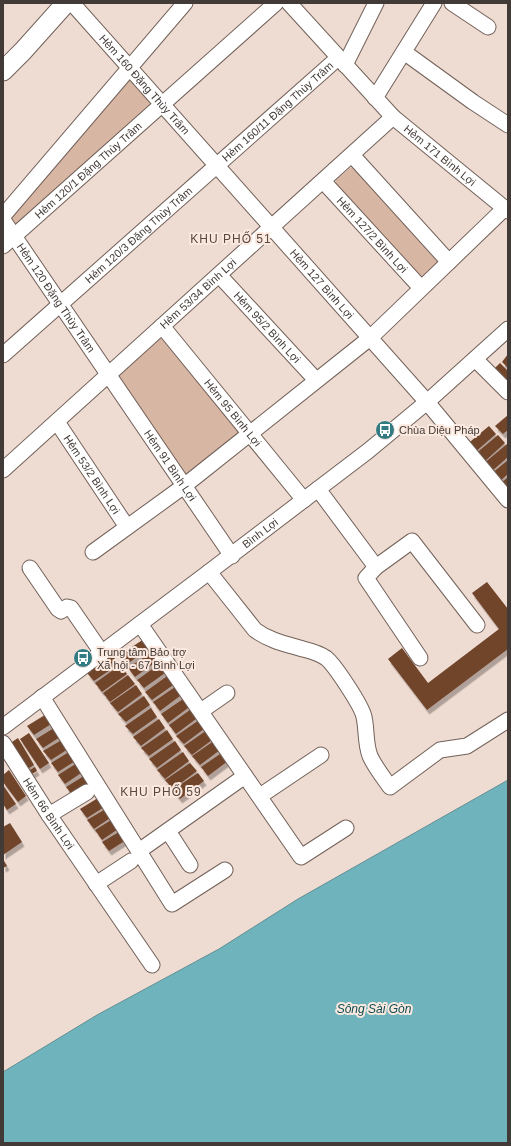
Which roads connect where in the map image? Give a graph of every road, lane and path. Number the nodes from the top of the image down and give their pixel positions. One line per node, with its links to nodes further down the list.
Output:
1 (66, 3): 13 (main road)
2 (72, 3): 12 (street, Hẻm 160 Đặng Thùy Trâm)
3 (185, 3): 12 (street)
4 (276, 3): 15 (street, Hẻm 120/1 Đặng Thùy Trâm)
5 (289, 3): 11 (street, Hẻm 171 Bình Lợi)
6 (376, 3): 11 (street)
7 (452, 3): 9 (street)
8 (431, 4): 10 (street)
9 (488, 27)
10 (404, 52): 14 (street); 17 (street)
11 (342, 61): 14 (street, Hẻm 171 Bình Lợi); 19 (street, Hẻm 160/11 Đặng Thùy Trâm)
12 (130, 67): 15 (street, Hẻm 160 Đặng Thùy Trâm); 22 (street)
13 (3, 71)
14 (375, 98): 16 (street, Hẻm 171 Bình Lợi)
15 (162, 104): 19 (street, Hẻm 160 Đặng Thùy Trâm); 25 (street, Hẻm 120/1 Đặng Thùy Trâm)
16 (393, 117): 18 (street, Hẻm 53/34 Bình Lợi); 21 (street, Hẻm 171 Bình Lợi)
17 (508, 126)
18 (352, 154): 20 (street, Hẻm 53/34 Bình Lợi); 26 (street)
19 (216, 165): 24 (street, Hẻm 127 Bình Lợi); 29 (street, Hẻm 120/3 Đặng Thùy Trâm)
20 (323, 180): 24 (street, Hẻm 53/34 Bình Lợi); 28 (street, Hẻm 127/2 Bình Lợi)
21 (507, 209): 26 (street)
22 (3, 216)
23 (3, 220): 25 (street, Hẻm 120 Đặng Thùy Trâm)
24 (271, 227): 27 (street, Hẻm 53/34 Bình Lợi); 32 (street, Hẻm 127 Bình Lợi)
25 (8, 241): 29 (street, Hẻm 120 Đặng Thùy Trâm)
26 (449, 262): 28 (street)
27 (219, 274): 30 (street, Hẻm 53/34 Bình Lợi); 36 (street, Hẻm 95/2 Bình Lợi)
28 (421, 288): 32 (street)
29 (60, 304): 33 (street, Hẻm 120/3 Đặng Thùy Trâm); 35 (street, Hẻm 120 Đặng Thùy Trâm)
30 (162, 326): 35 (street, Hẻm 53/34 Bình Lợi); 40 (street, Hẻm 95 Bình Lợi)
31 (508, 329): 34 (street, Bình Lợi)
32 (370, 338): 36 (street); 38 (street, Hẻm 127 Bình Lợi)
33 (3, 354)
34 (475, 359): 37 (street); 38 (street, Bình Lợi)
35 (108, 375): 39 (street, Hẻm 53/34 Bình Lợi); 42 (street, Hẻm 91 Bình Lợi)
36 (316, 380): 40 (street)
37 (508, 392)
38 (427, 402): 43 (street, Bình Lợi); 45 (street, Hẻm 127 Bình Lợi)
39 (57, 422): 41 (street, Hẻm 53/34 Bình Lợi); 46 (street, Hẻm 53/2 Bình Lợi)
40 (251, 432): 42 (street); 44 (street, Hẻm 95 Bình Lợi)
41 (3, 470)
42 (184, 486): 46 (street); 48 (street, Hẻm 91 Bình Lợi)
43 (318, 489): 44 (street, Bình Lợi); 49 (street)
44 (304, 500): 48 (street, Bình Lợi)
45 (508, 500)
46 (127, 528): 47 (street)
47 (93, 552)
48 (232, 556): 51 (street, Bình Lợi)
49 (376, 567): 53 (street); 55 (street)
50 (30, 568): 54 (street)
51 (209, 572): 52 (street, Bình Lợi); 59 (street)
52 (140, 624): 54 (street, Bình Lợi); 58 (street)
53 (477, 625)
54 (102, 653): 57 (street, Bình Lợi)
55 (420, 658)
56 (227, 693): 58 (street)
57 (42, 697): 60 (street, Bình Lợi); 69 (street)
58 (200, 711): 63 (street)
59 (508, 720)
60 (3, 727)
61 (3, 743): 66 (street, Hẻm 66 Bình Lợi)
62 (321, 755): 65 (street)
63 (246, 776): 65 (street); 68 (street)
64 (87, 792): 66 (street)
65 (260, 796): 67 (street)
66 (49, 816): 72 (street, Hẻm 66 Bình Lợi)
67 (346, 828)
68 (168, 831): 69 (street); 70 (street)
69 (135, 856): 71 (street); 72 (street)
70 (190, 865)
71 (225, 870)
72 (96, 884): 73 (street, Hẻm 66 Bình Lợi)
73 (152, 965)

